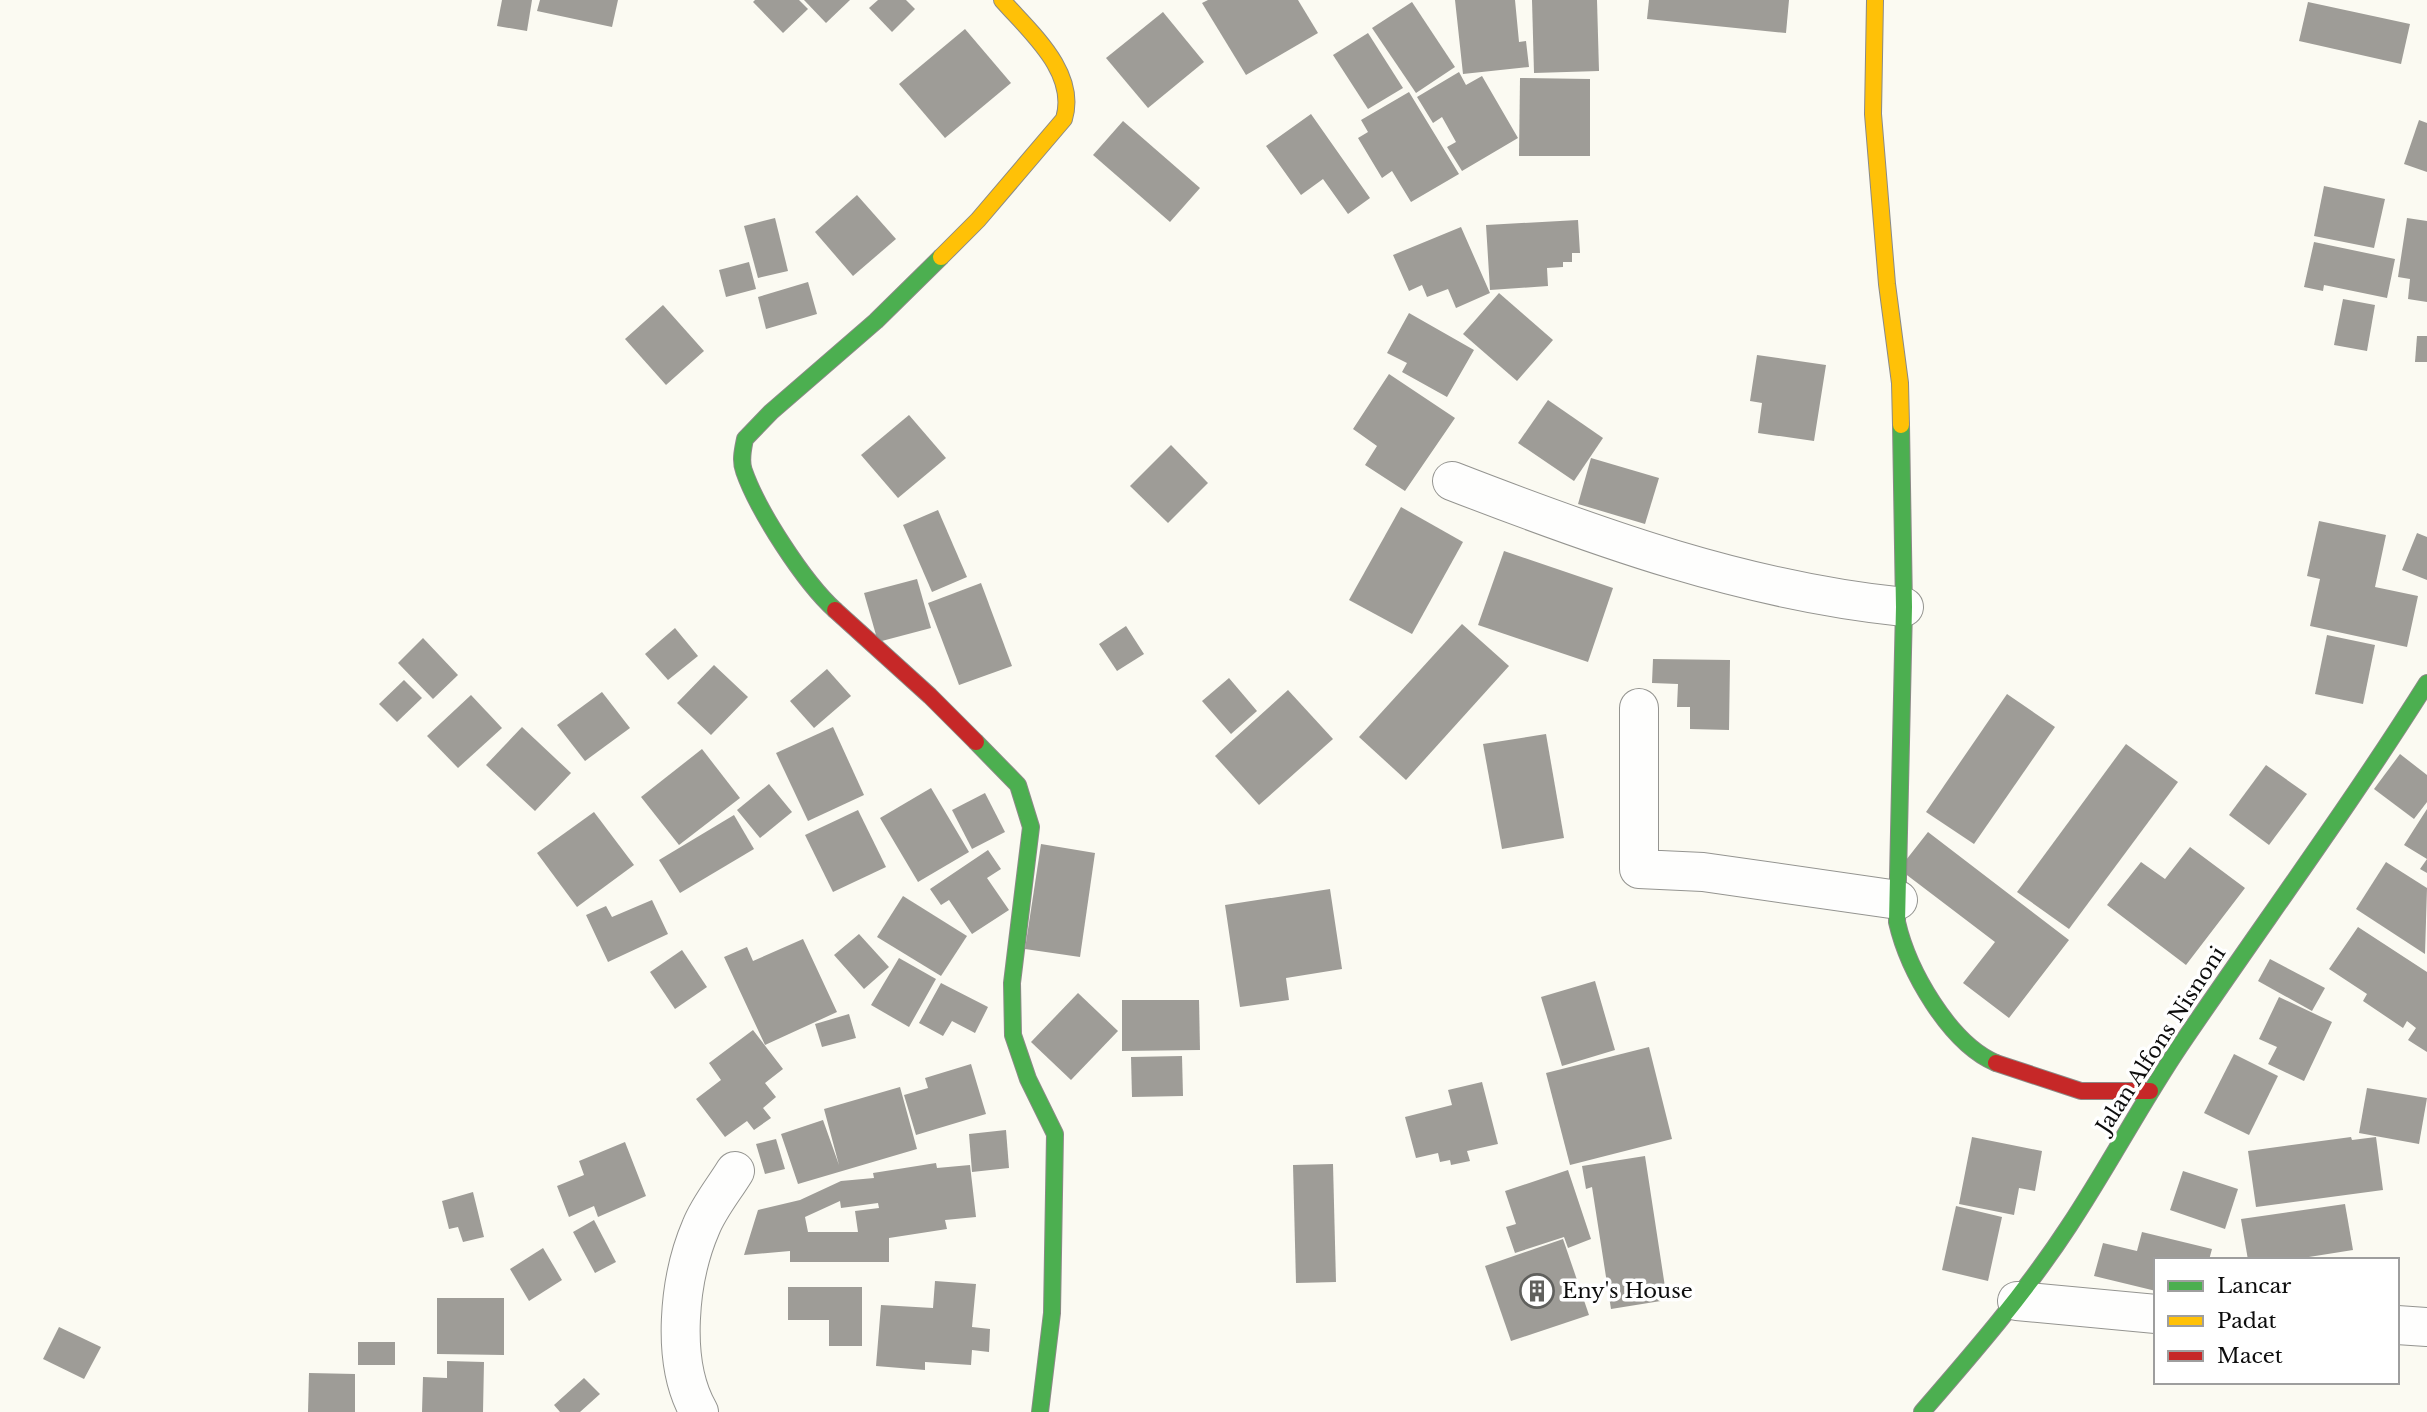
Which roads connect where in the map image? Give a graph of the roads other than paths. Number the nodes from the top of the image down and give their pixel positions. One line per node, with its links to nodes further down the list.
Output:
1 (1002, 0): 15 (street)
2 (1875, 0): 4 (street)
3 (1452, 481): 4 (street)
4 (1903, 607): 7 (street)
5 (2427, 683): 8 (street, Jalan Alfons Nisnoni)
6 (1639, 708): 7 (street)
7 (1898, 900): 8 (street)
8 (2150, 1091): 10 (street, Jalan Alfons Nisnoni)
9 (735, 1171): 14 (street)
10 (2017, 1301): 11 (street); 16 (street, Jalan Alfons Nisnoni)
11 (2154, 1314)
12 (2399, 1325): 13 (street)
13 (2427, 1327)
14 (699, 1412)
15 (1040, 1412)
16 (1922, 1412)

